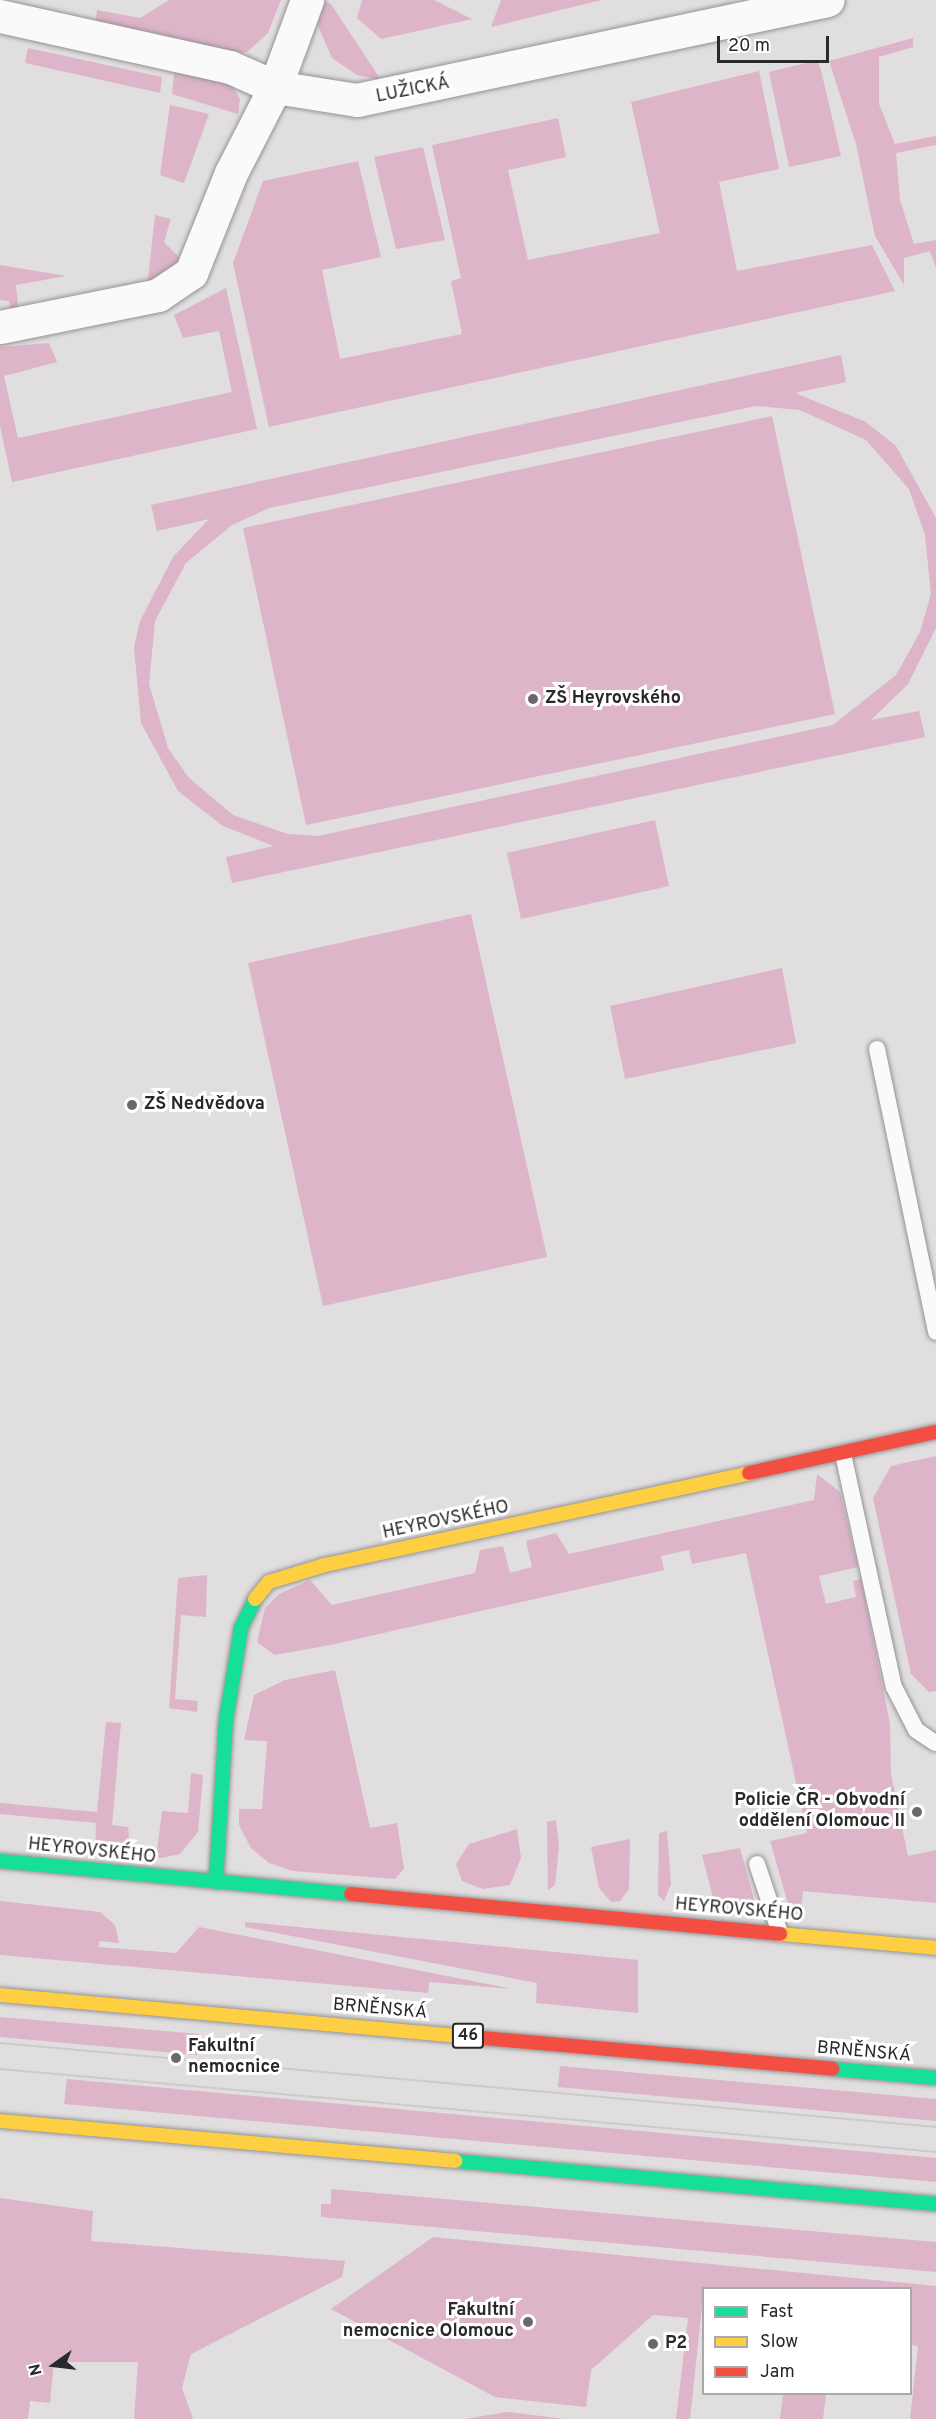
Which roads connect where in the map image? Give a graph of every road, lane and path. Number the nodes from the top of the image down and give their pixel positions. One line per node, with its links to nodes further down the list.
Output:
1 (307, 0): 4 (street)
2 (810, 2): 4 (street, LUŽICKÁ)
3 (0, 16): 4 (street, LUŽICKÁ)
4 (275, 87): 5 (street)
5 (0, 327)
6 (877, 1049): 7 (lane)
7 (936, 1332)
8 (936, 1432): 9 (street, HEYROVSKÉHO)
9 (843, 1454): 10 (lane); 13 (street, HEYROVSKÉHO)
10 (935, 1743)
11 (0, 1861): 13 (street, HEYROVSKÉHO)
12 (757, 1864): 14 (lane)
13 (216, 1882): 14 (street, HEYROVSKÉHO)
14 (780, 1933): 15 (street, HEYROVSKÉHO)
15 (936, 1948)
16 (0, 1995): 17 (street, BRNĚNSKÁ / 46)
17 (936, 2078)
18 (0, 2121): 19 (street)
19 (936, 2204)

